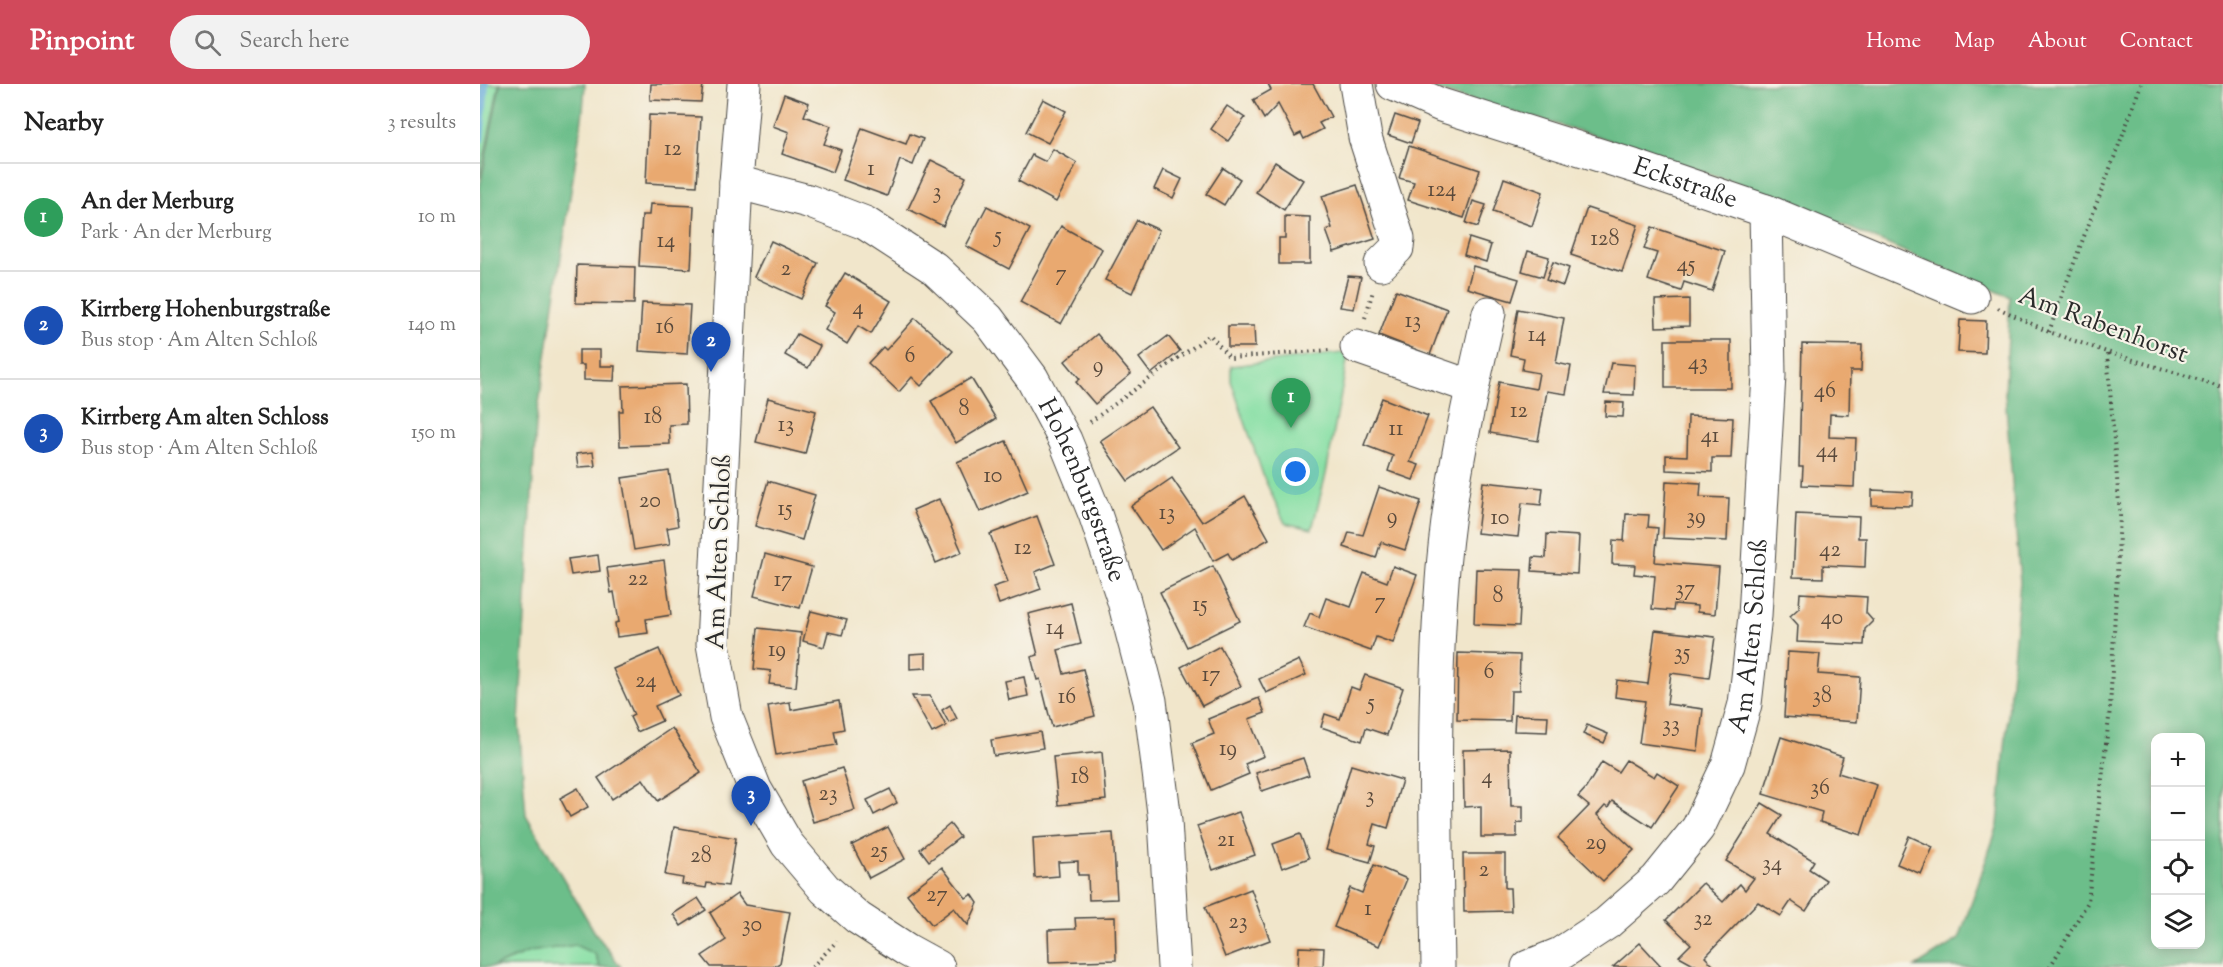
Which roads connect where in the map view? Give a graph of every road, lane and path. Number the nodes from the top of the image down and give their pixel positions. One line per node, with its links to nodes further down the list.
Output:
1 (744, 84): 5 (street, Am Alten Schloß)
2 (1356, 84): 7 (street)
3 (1393, 84): 6 (street, Eckstraße)
4 (2141, 84): 10 (path)
5 (736, 182): 15 (street, Hohenburgstraße); 16 (street, Am Alten Schloß)
6 (1766, 212): 8 (street, Eckstraße); 17 (street, Am Alten Schloß)
7 (1381, 264): 11 (path)
8 (1972, 297): 10 (path, Am Rabenhorst)
9 (1489, 313): 13 (street)
10 (2049, 332): 12 (path, Am Rabenhorst)
11 (1357, 347): 13 (street); 15 (path)
12 (2108, 352): 14 (path, Am Rabenhorst); 23 (path)
13 (1472, 387): 21 (street)
14 (2223, 387)
15 (1065, 440): 20 (street, Hohenburgstraße)
16 (858, 918): 18 (path); 19 (street, Am Alten Schloß)
17 (1561, 961): 22 (street, Am Alten Schloß)
18 (812, 967)
19 (938, 967)
20 (1174, 967)
21 (1438, 967)
22 (1528, 967)
23 (2050, 967)

